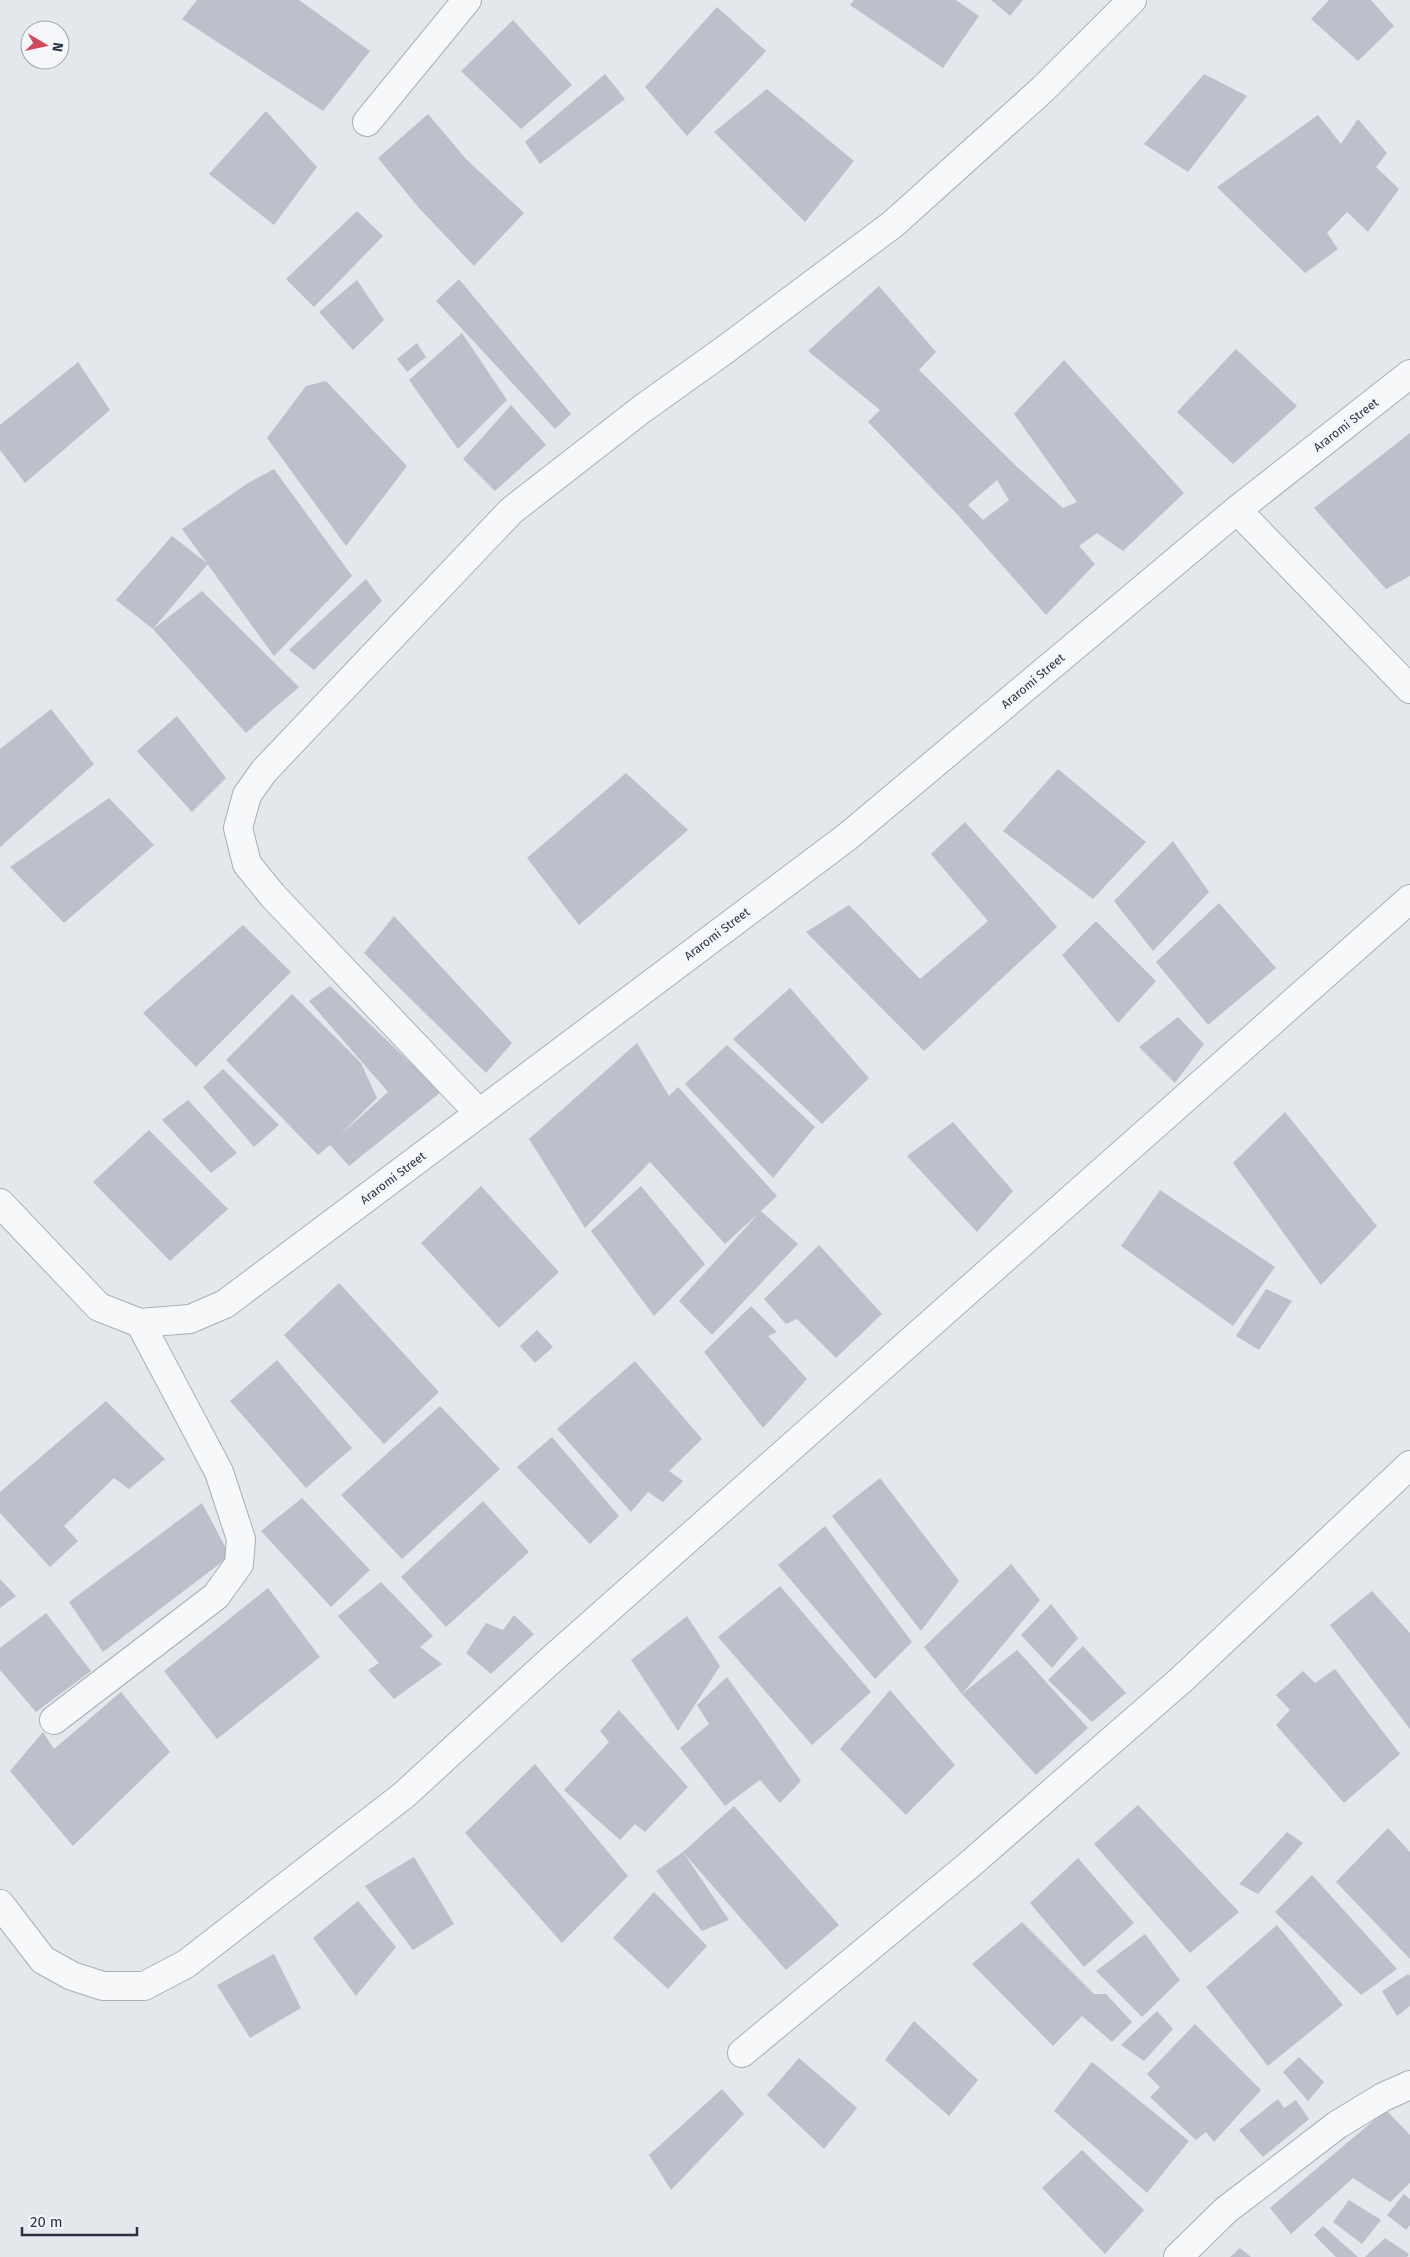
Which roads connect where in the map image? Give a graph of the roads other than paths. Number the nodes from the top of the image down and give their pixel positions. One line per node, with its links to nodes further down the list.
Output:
1 (467, 0): 3 (street)
2 (1132, 0): 8 (street)
3 (367, 122)
4 (1410, 374): 5 (street, Araromi Street)
5 (1238, 510): 6 (street); 8 (street, Araromi Street)
6 (1410, 689)
7 (1410, 899): 13 (street)
8 (479, 1113): 10 (street, Araromi Street)
9 (0, 1203): 10 (street, Araromi Street)
10 (140, 1323): 12 (street)
11 (1410, 1465): 14 (street)
12 (54, 1720)
13 (0, 1904)
14 (742, 2052)
15 (1410, 2085): 16 (street)
16 (1178, 2257)

